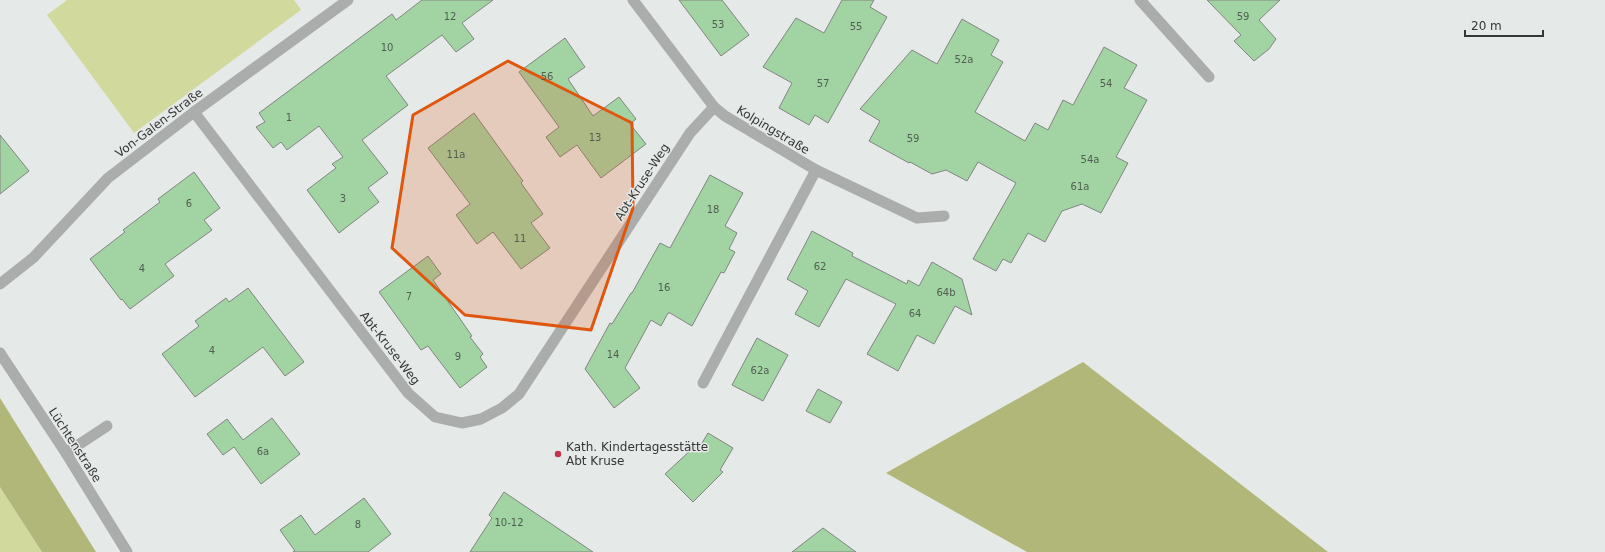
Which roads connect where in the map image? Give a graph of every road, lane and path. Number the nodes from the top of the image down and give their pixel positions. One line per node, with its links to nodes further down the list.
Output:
1 (348, 0): 6 (street, Von-Galen-Straße)
2 (633, 0): 5 (street, Kolpingstraße)
3 (1140, 0): 4 (street)
4 (1209, 77)
5 (714, 107): 6 (street, Abt-Kruse-Weg); 7 (street, Kolpingstraße)
6 (194, 112): 9 (street, Von-Galen-Straße)
7 (816, 170): 8 (street, Kolpingstraße); 11 (street)
8 (944, 216)
9 (0, 284)
10 (0, 353): 13 (street, Lüchtenstraße)
11 (703, 383)
12 (107, 426): 13 (street)
13 (66, 453): 14 (street, Lüchtenstraße)
14 (127, 552)

